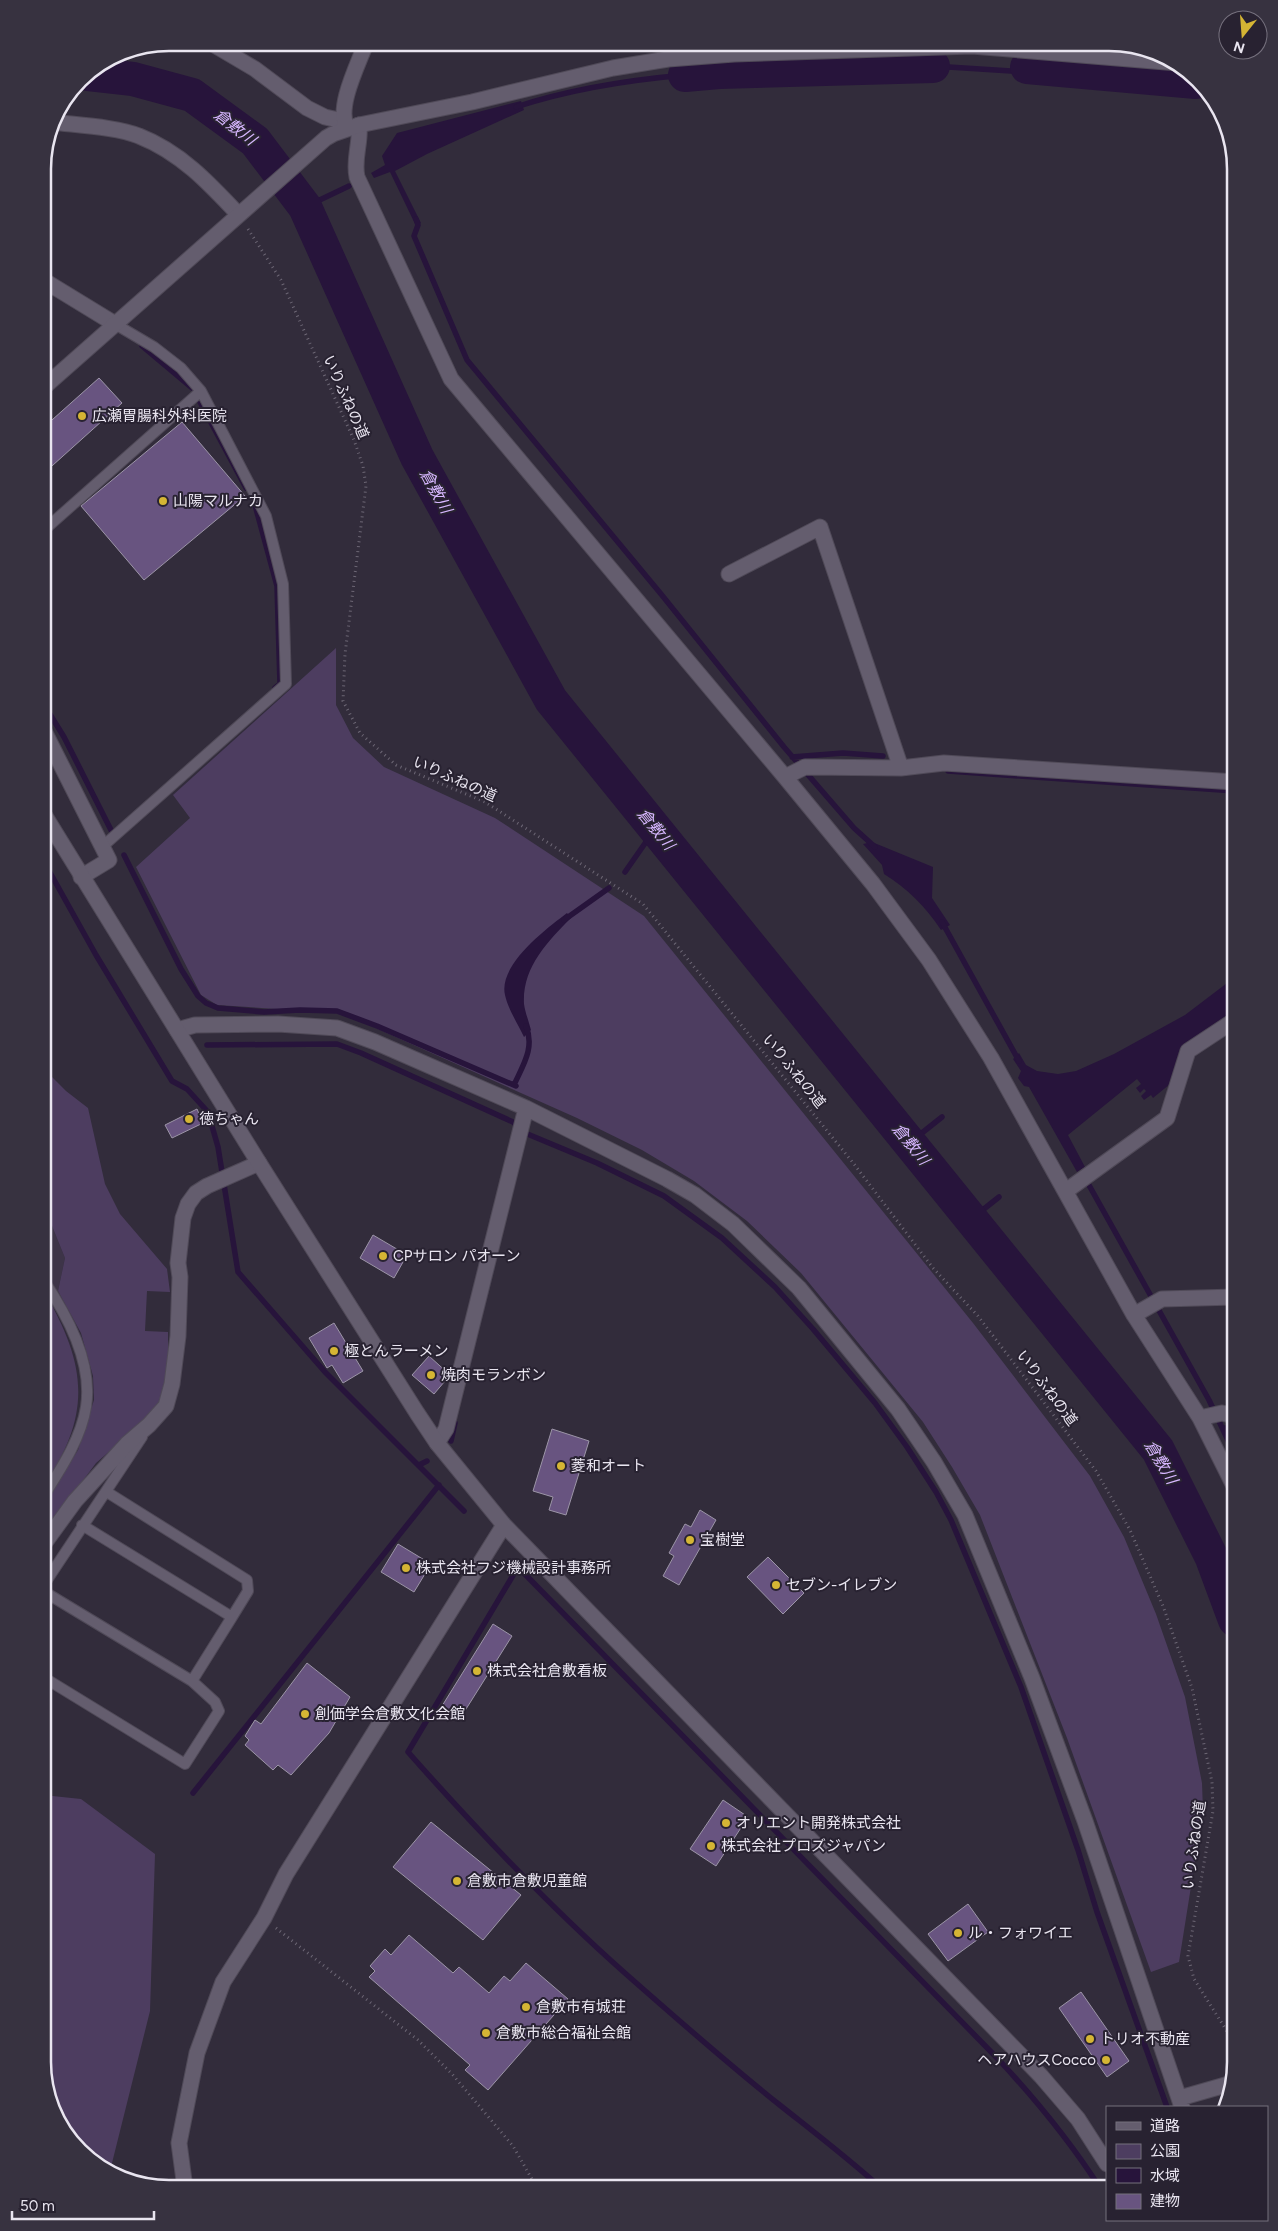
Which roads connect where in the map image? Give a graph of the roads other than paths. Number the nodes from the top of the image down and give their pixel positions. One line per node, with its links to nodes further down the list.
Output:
1 (225, 51): 7 (street)
2 (363, 51): 7 (street)
3 (790, 52): 7 (street)
4 (1059, 52): 5 (street)
5 (1156, 61)
6 (60, 123): 8 (street)
7 (350, 125): 8 (street); 17 (street)
8 (242, 211): 10 (street)
9 (52, 285): 10 (street)
10 (115, 324): 11 (street); 12 (lane)
11 (52, 380)
12 (201, 391): 13 (lane); 20 (lane)
13 (52, 523)
14 (728, 574): 16 (street)
15 (52, 746): 20 (street)
16 (901, 768): 17 (street); 18 (street)
17 (795, 772): 26 (street)
18 (1227, 781)
19 (52, 828): 21 (street)
20 (102, 847): 21 (street)
21 (81, 877): 23 (street)
22 (1227, 1026): 26 (street)
23 (177, 1030): 24 (street); 25 (street)
24 (524, 1112): 32 (street); 45 (street)
25 (259, 1162): 31 (street); 32 (street)
26 (1066, 1191): 29 (street)
27 (51, 1291): 34 (lane)
28 (1227, 1298): 29 (street)
29 (1134, 1315): 30 (street)
30 (1217, 1415): 33 (street)
31 (150, 1425): 36 (lane); 38 (street)
32 (437, 1443): 37 (street)
33 (1227, 1453)
34 (51, 1482)
35 (110, 1494): 41 (lane)
36 (82, 1525): 39 (lane); 41 (lane)
37 (504, 1525): 46 (street); 47 (street)
38 (51, 1534)
39 (51, 1573)
40 (51, 1596): 42 (lane)
41 (232, 1617): 42 (lane)
42 (192, 1681): 43 (lane)
43 (51, 1683)
44 (1224, 2086): 45 (street)
45 (1181, 2103)
46 (1106, 2162)
47 (184, 2179)

